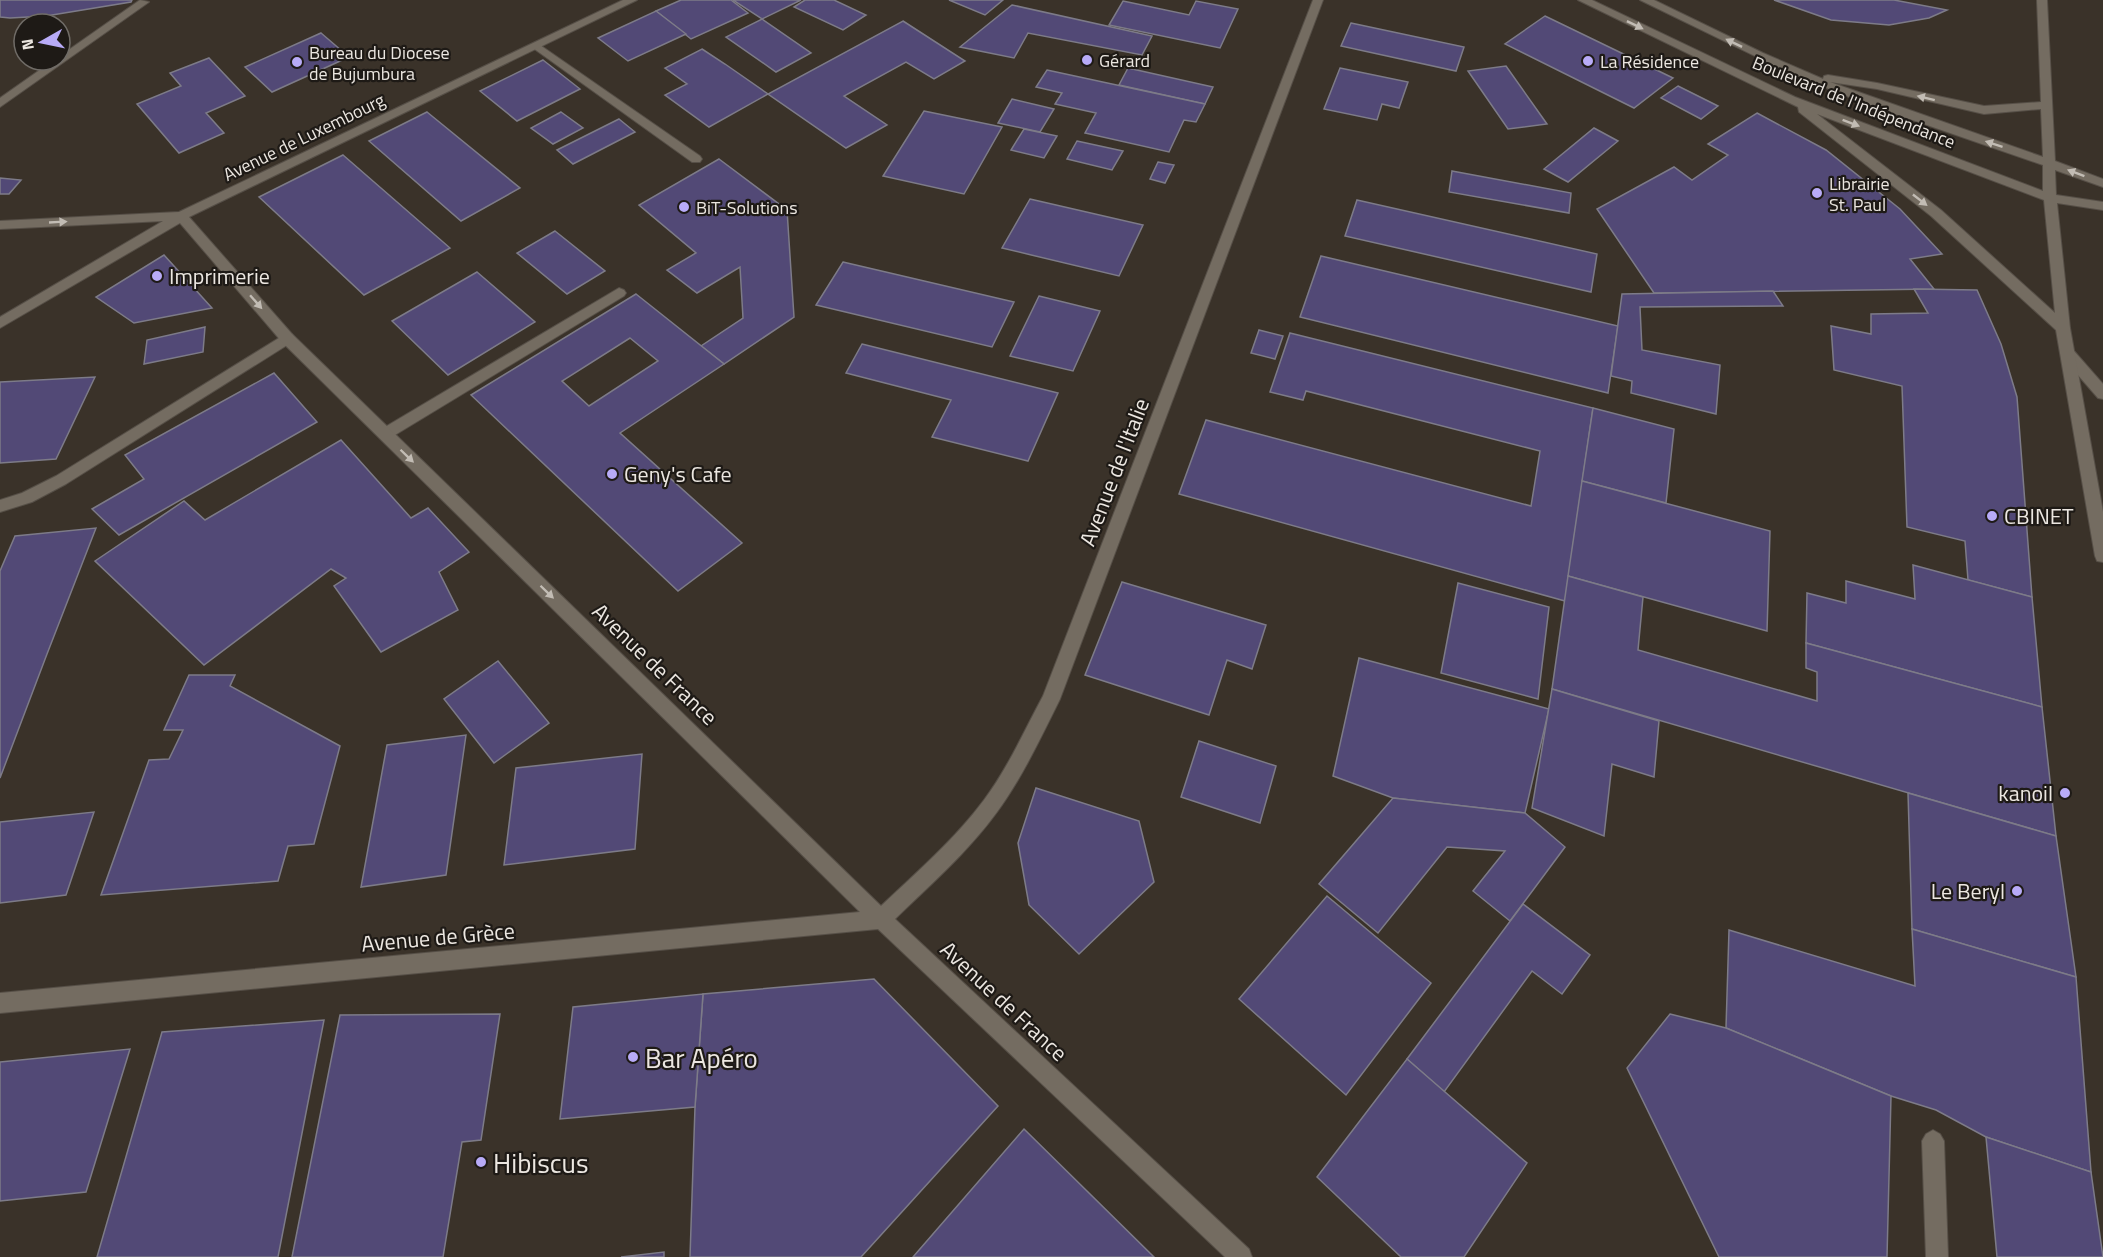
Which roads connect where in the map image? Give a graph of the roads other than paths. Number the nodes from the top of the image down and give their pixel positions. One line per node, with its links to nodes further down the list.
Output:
1 (633, 0): 7 (street, Avenue de Luxembourg)
2 (1318, 0): 28 (street, Avenue de l'Italie)
3 (1582, 0): 9 (street, Boulevard de l'Indépendance, one-way to 9)
4 (1645, 0): 8 (street, Boulevard de l'Indépendance, one-way to 4)
5 (2042, 0): 11 (street)
6 (144, 2): 10 (street)
7 (537, 46): 12 (street); 17 (street, Avenue de Luxembourg)
8 (1796, 73): 11 (street, one-way to 8); 13 (street, Boulevard de l'Indépendance, one-way to 8)
9 (1791, 100): 15 (street, Boulevard de l'Indépendance, one-way to 15); 21 (street, one-way to 21)
10 (0, 103)
11 (2046, 105): 13 (street)
12 (696, 159)
13 (2050, 162): 14 (street, Boulevard de l'Indépendance, one-way to 13); 15 (street)
14 (2103, 183)
15 (2050, 198): 16 (street, Boulevard de l'Indépendance); 21 (street)
16 (2103, 206)
17 (180, 216): 18 (street, one-way to 17); 20 (street, Avenue de Luxembourg); 22 (street, Avenue de France, one-way to 22)
18 (0, 225)
19 (619, 293): 25 (street)
20 (0, 323)
21 (2064, 328): 23 (street)
22 (286, 338): 25 (street, Avenue de France); 26 (street)
23 (2069, 355): 24 (street); 27 (street)
24 (2103, 393)
25 (385, 434): 28 (street, Avenue de France, one-way to 28)
26 (0, 506)
27 (2102, 547)
28 (881, 919): 29 (street, Avenue de Grèce); 31 (street, Avenue de France)
29 (0, 1003)
30 (1933, 1141): 32 (street)
31 (1241, 1257)
32 (1937, 1257)

